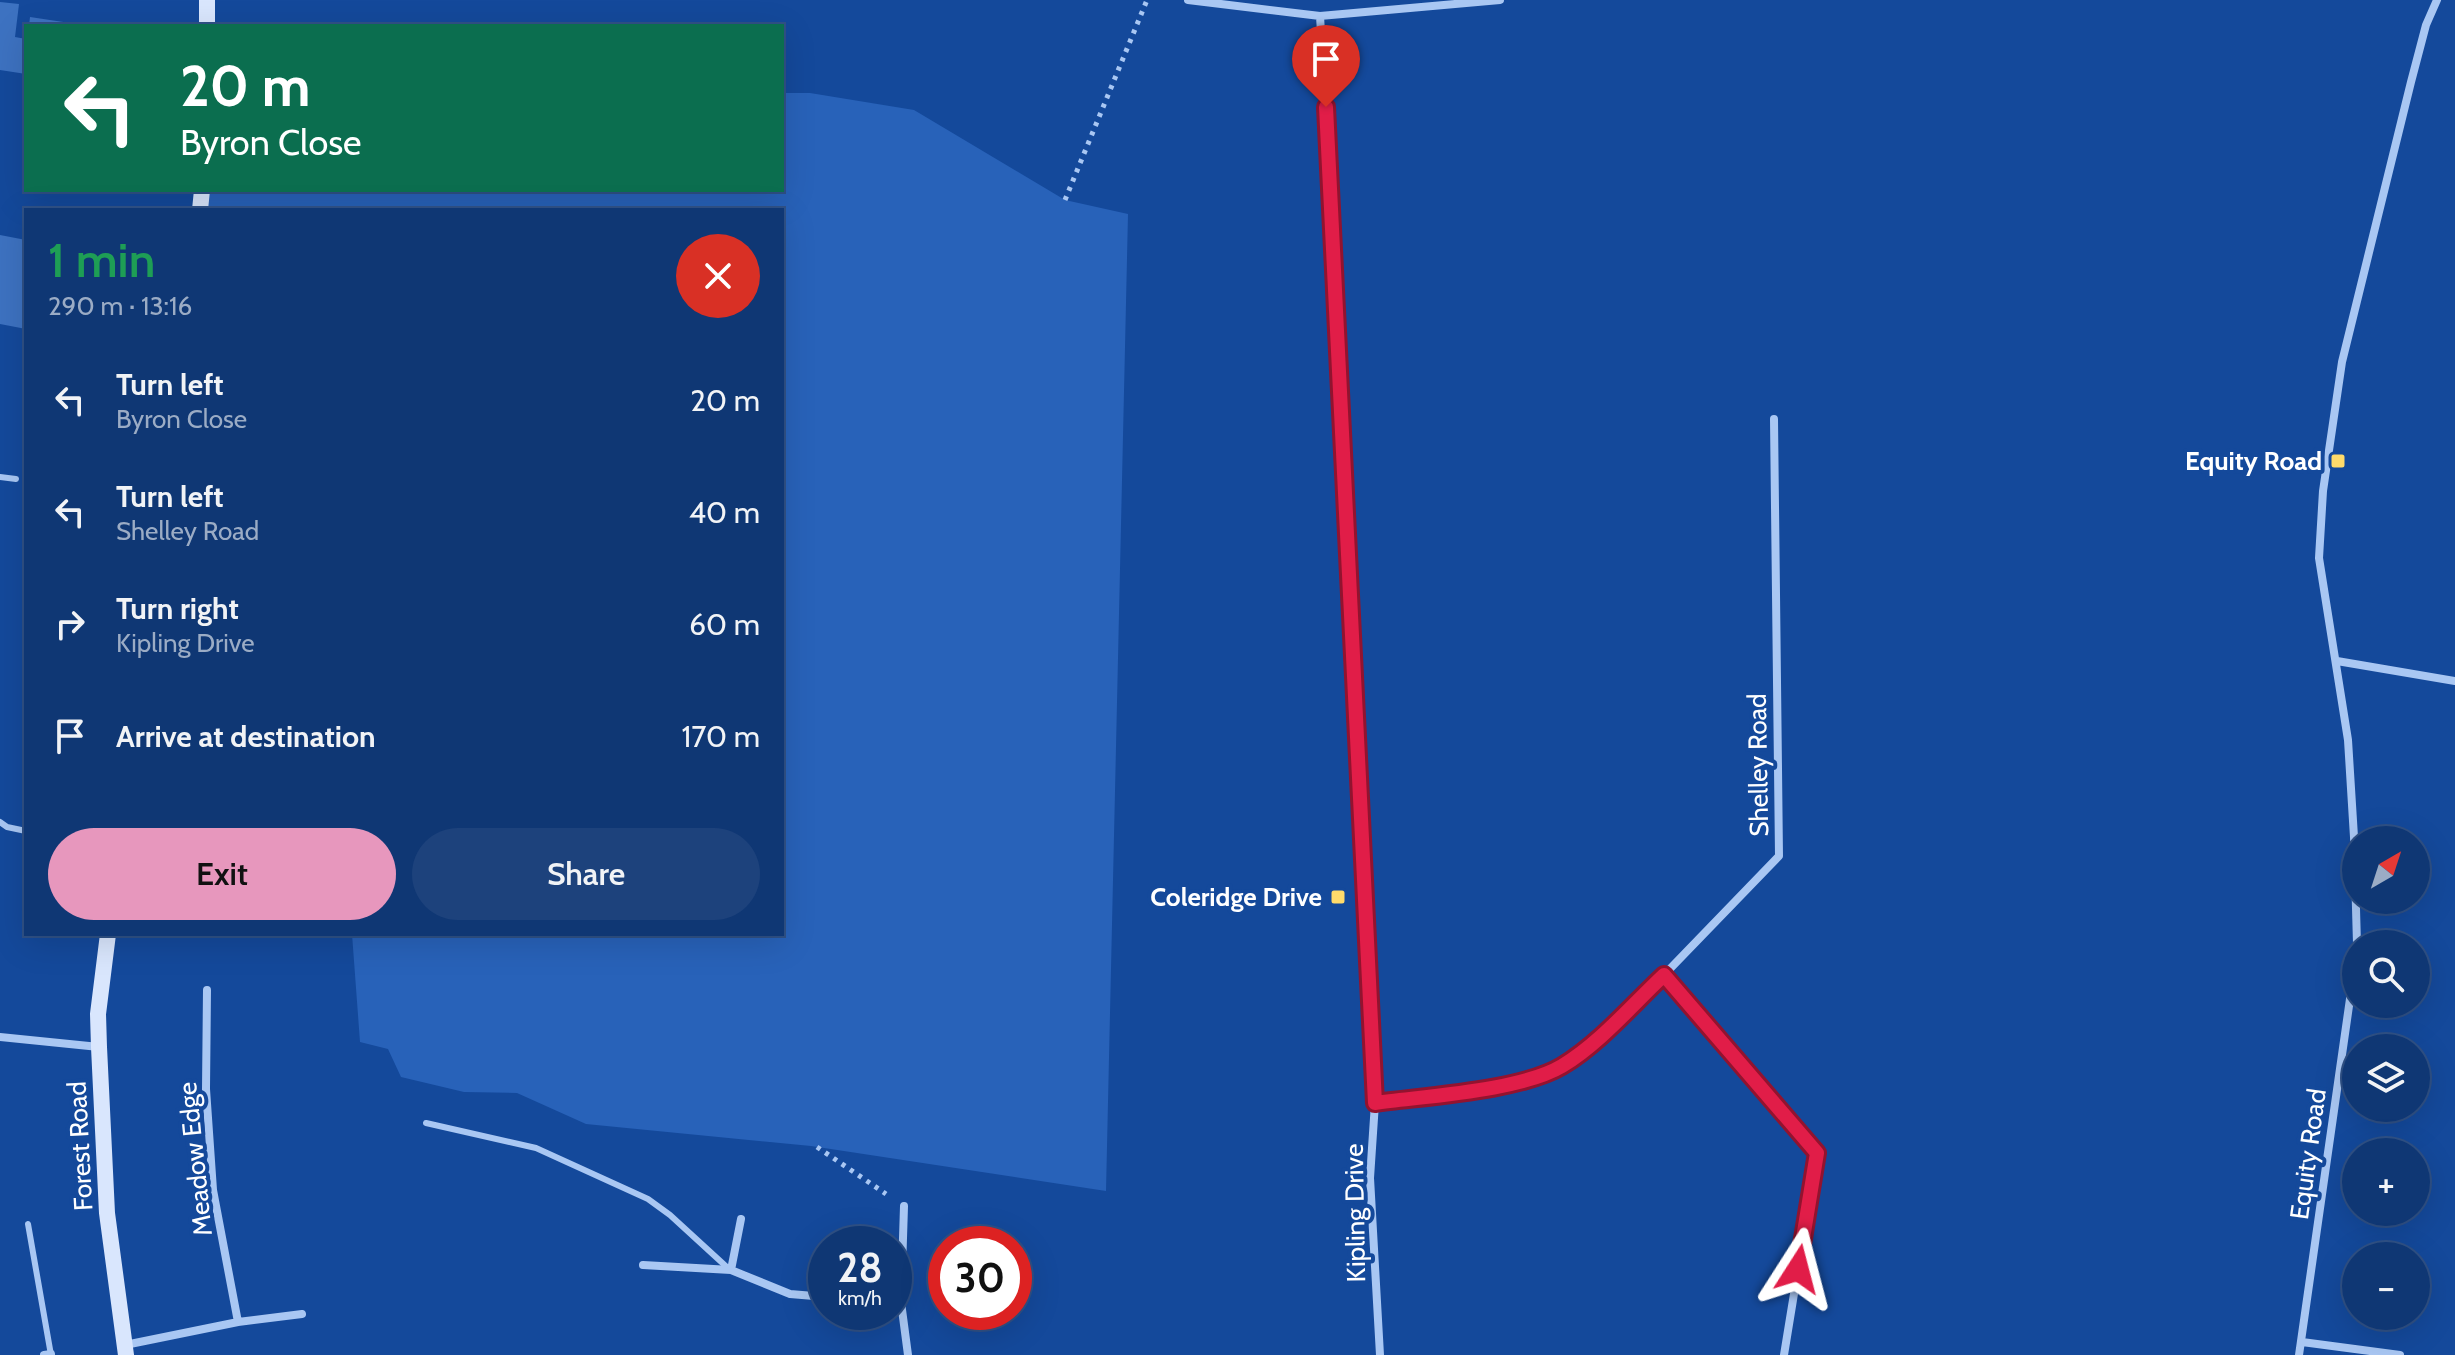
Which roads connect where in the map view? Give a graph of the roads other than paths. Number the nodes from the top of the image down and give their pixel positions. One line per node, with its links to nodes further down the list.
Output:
1 (207, 0): 7 (street)
2 (1188, 0): 6 (street)
3 (1500, 0): 5 (street)
4 (2437, 0): 11 (street)
5 (1481, 1): 6 (street)
6 (1320, 16): 22 (street, Kipling Drive)
7 (207, 24)
8 (1774, 419): 17 (street, Shelley Road)
9 (0, 477): 10 (lane)
10 (16, 479)
11 (2337, 661): 12 (street); 15 (street)
12 (2455, 681)
13 (0, 822): 14 (lane)
14 (24, 831)
15 (2357, 930)
16 (108, 936): 21 (street, Forest Road)
17 (1664, 975): 22 (street, Shelley Road); 40 (street)
18 (207, 990): 32 (street, Meadow Edge)
19 (2347, 1018): 34 (street, Equity Road)
20 (0, 1037): 21 (street)
21 (99, 1047): 35 (street, Forest Road)
22 (1375, 1103): 39 (street, Kipling Drive)
23 (426, 1123): 29 (lane)
24 (904, 1206): 27 (street)
25 (741, 1219): 29 (street)
26 (28, 1224): 36 (lane)
27 (903, 1226)
28 (643, 1265): 29 (street)
29 (731, 1270): 30 (street)
30 (808, 1296)
31 (302, 1314): 32 (street)
32 (238, 1322): 35 (street)
33 (903, 1330): 38 (street)
34 (2302, 1342): 41 (street, Equity Road); 42 (street)
35 (125, 1350)
36 (51, 1354): 37 (street)
37 (44, 1355)
38 (908, 1355)
39 (1380, 1355)
40 (1784, 1355)
41 (2299, 1355)
42 (2400, 1355)

